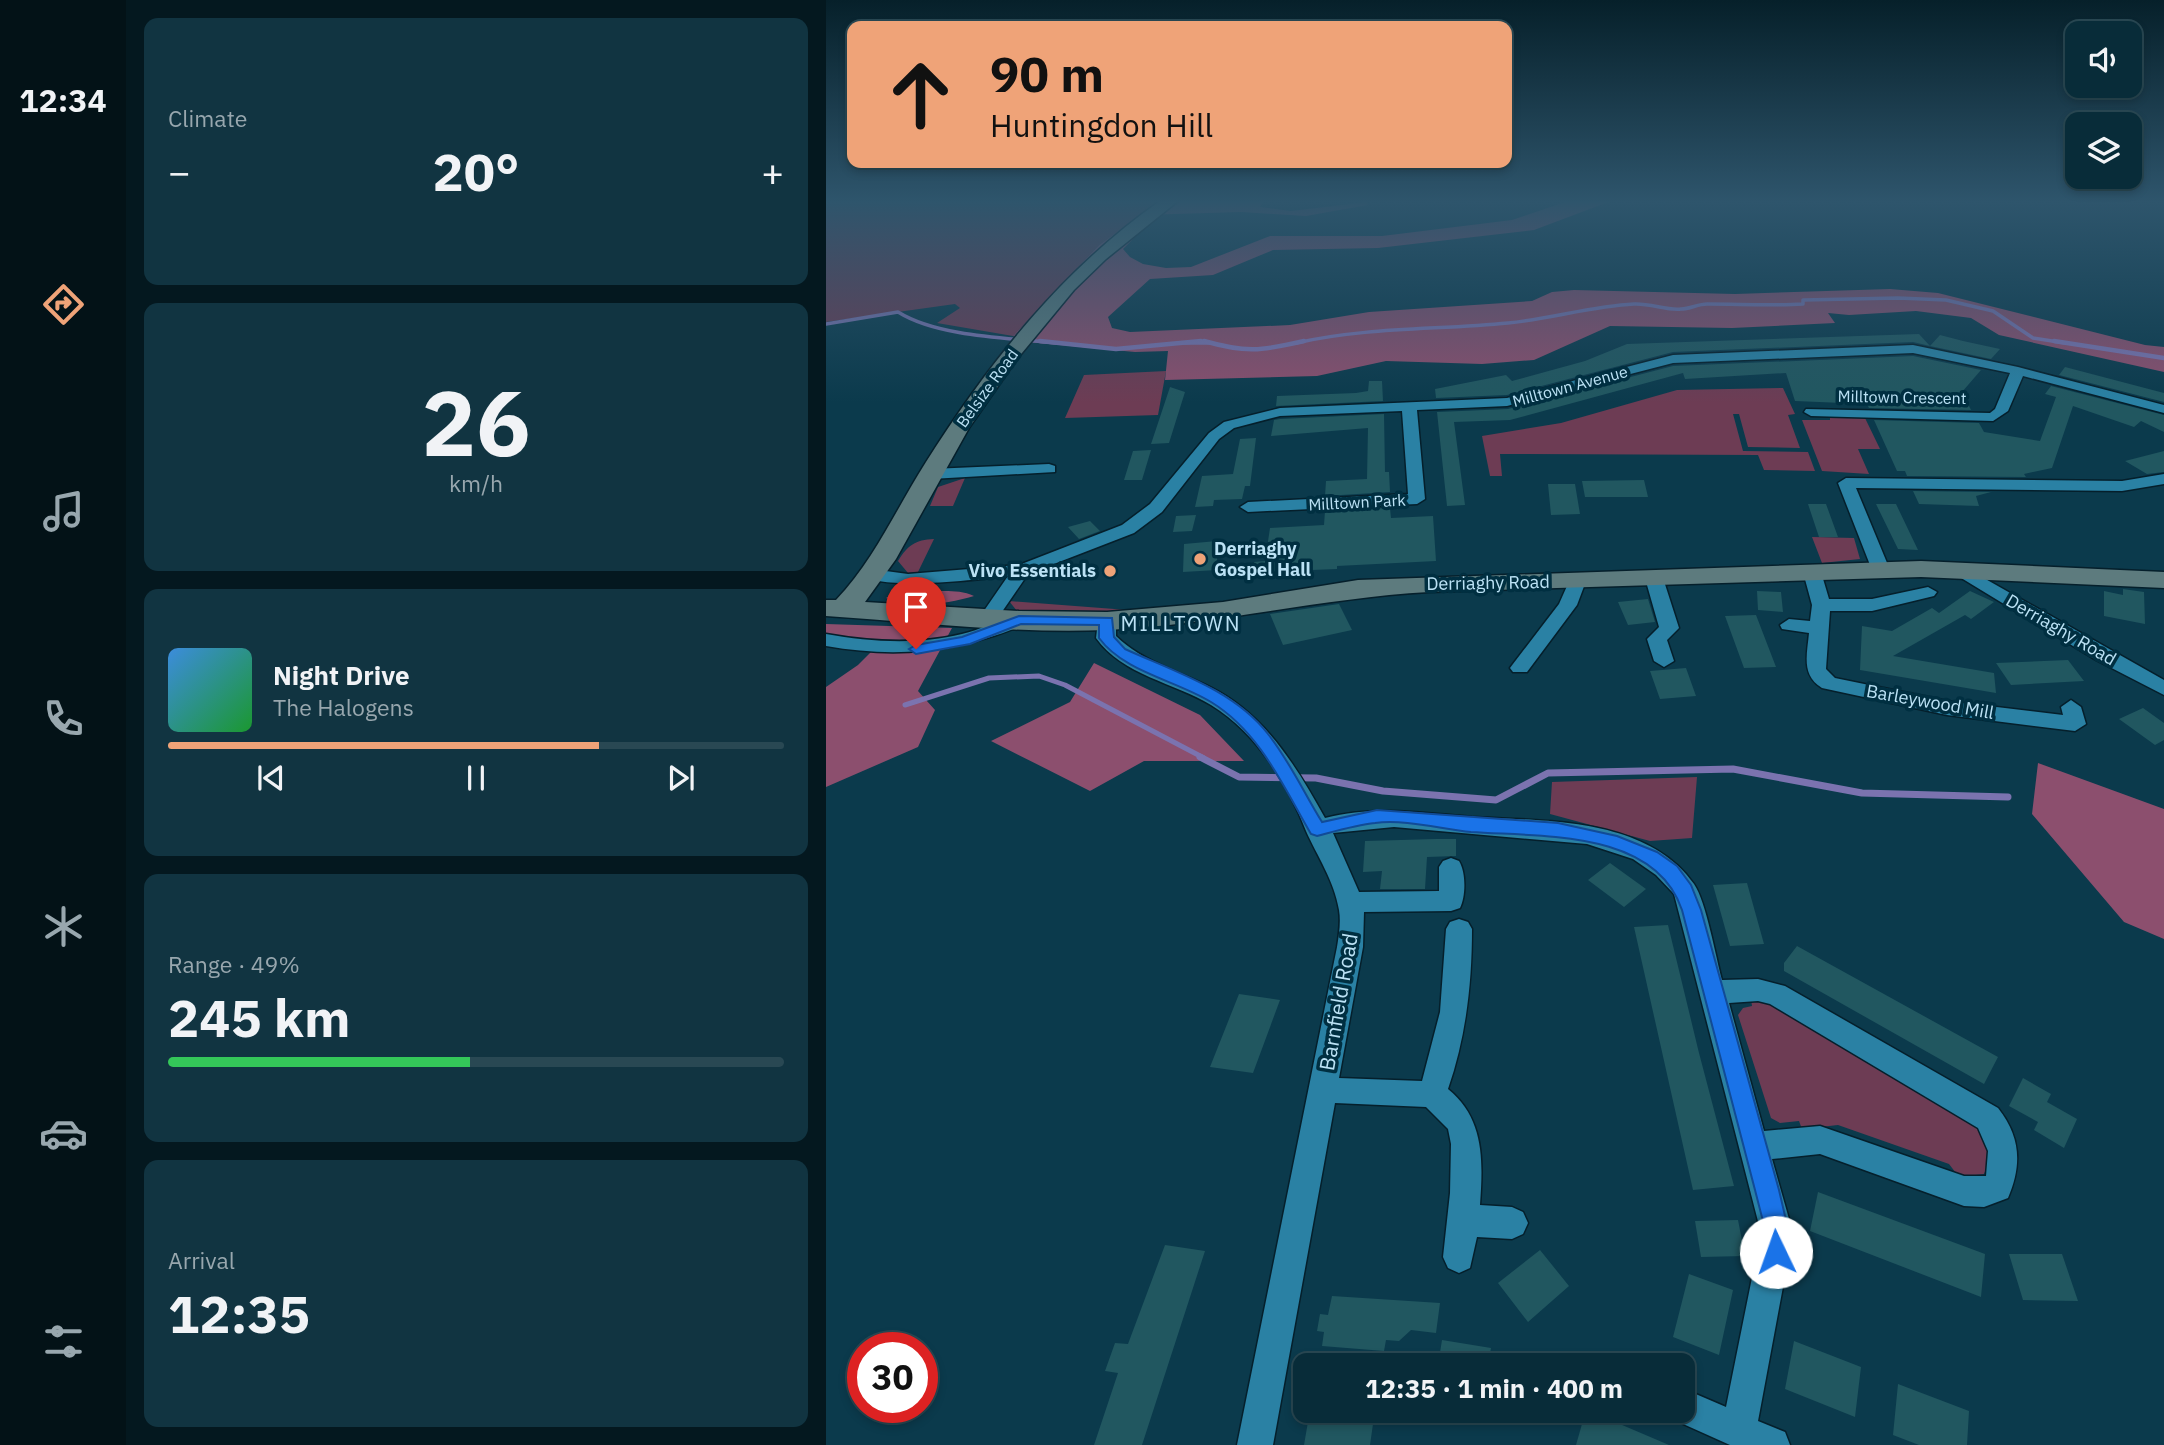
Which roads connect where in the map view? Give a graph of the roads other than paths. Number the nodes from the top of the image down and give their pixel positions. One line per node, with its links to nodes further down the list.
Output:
1 (1087, 268): 9 (street, Belsize Road)
2 (2018, 370): 3 (street, Milltown Avenue); 4 (street, Milltown Avenue); 6 (street)
3 (1409, 407): 11 (street, Milltown Park); 13 (street, Milltown Avenue)
4 (2164, 408)
5 (1811, 412): 6 (street, Milltown Crescent)
6 (1993, 417): 7 (street, Milltown Crescent)
7 (2014, 421)
8 (1049, 469): 9 (street)
9 (931, 474): 16 (street, Belsize Road)
10 (2164, 479): 14 (street)
11 (1248, 507)
12 (1959, 569): 14 (street, Derriaghy Road); 18 (street, Derriaghy Road); 31 (street, Derriaghy Road)
13 (1022, 570): 16 (street, Milltown Avenue); 23 (street)
14 (1881, 570): 15 (street, Derriaghy Road)
15 (1812, 572): 17 (street, Derriaghy Road); 21 (street, Barleywood Mill)
16 (871, 574): 22 (street, Belsize Road)
17 (1654, 578): 19 (street, Derriaghy Road); 29 (street)
18 (2164, 580)
19 (1577, 581): 25 (street, Derriaghy Road); 30 (street)
20 (1928, 592): 21 (street)
21 (1821, 605): 27 (street, Barleywood Mill)
22 (835, 609): 23 (street, Derriaghy Road)
23 (988, 618): 24 (street, Derriaghy Road)
24 (1019, 620): 25 (street, Derriaghy Road); 28 (street, Derriaghy Road)
25 (1107, 621): 33 (street, Barnfield Road)
26 (1789, 625): 27 (street)
27 (1818, 628): 32 (street, Barleywood Mill)
28 (826, 640)
29 (1664, 661)
30 (1520, 668)
31 (2164, 688)
32 (2071, 707)
33 (1317, 829): 35 (street, Barnfield Road); 37 (street)
34 (1451, 867): 35 (street)
35 (1350, 902): 38 (street, Barnfield Road)
36 (1459, 929): 39 (street)
37 (1712, 992): 40 (street); 40 (street)
38 (1324, 1090): 39 (street); 46 (street, Barnfield Road)
39 (1433, 1094): 41 (street)
40 (1756, 1146): 45 (street)
41 (1462, 1220): 42 (street); 43 (street)
42 (1512, 1223)
43 (1459, 1257)
44 (1695, 1412): 45 (street)
45 (1739, 1430): 47 (street)
46 (1255, 1445)
47 (1772, 1445)

